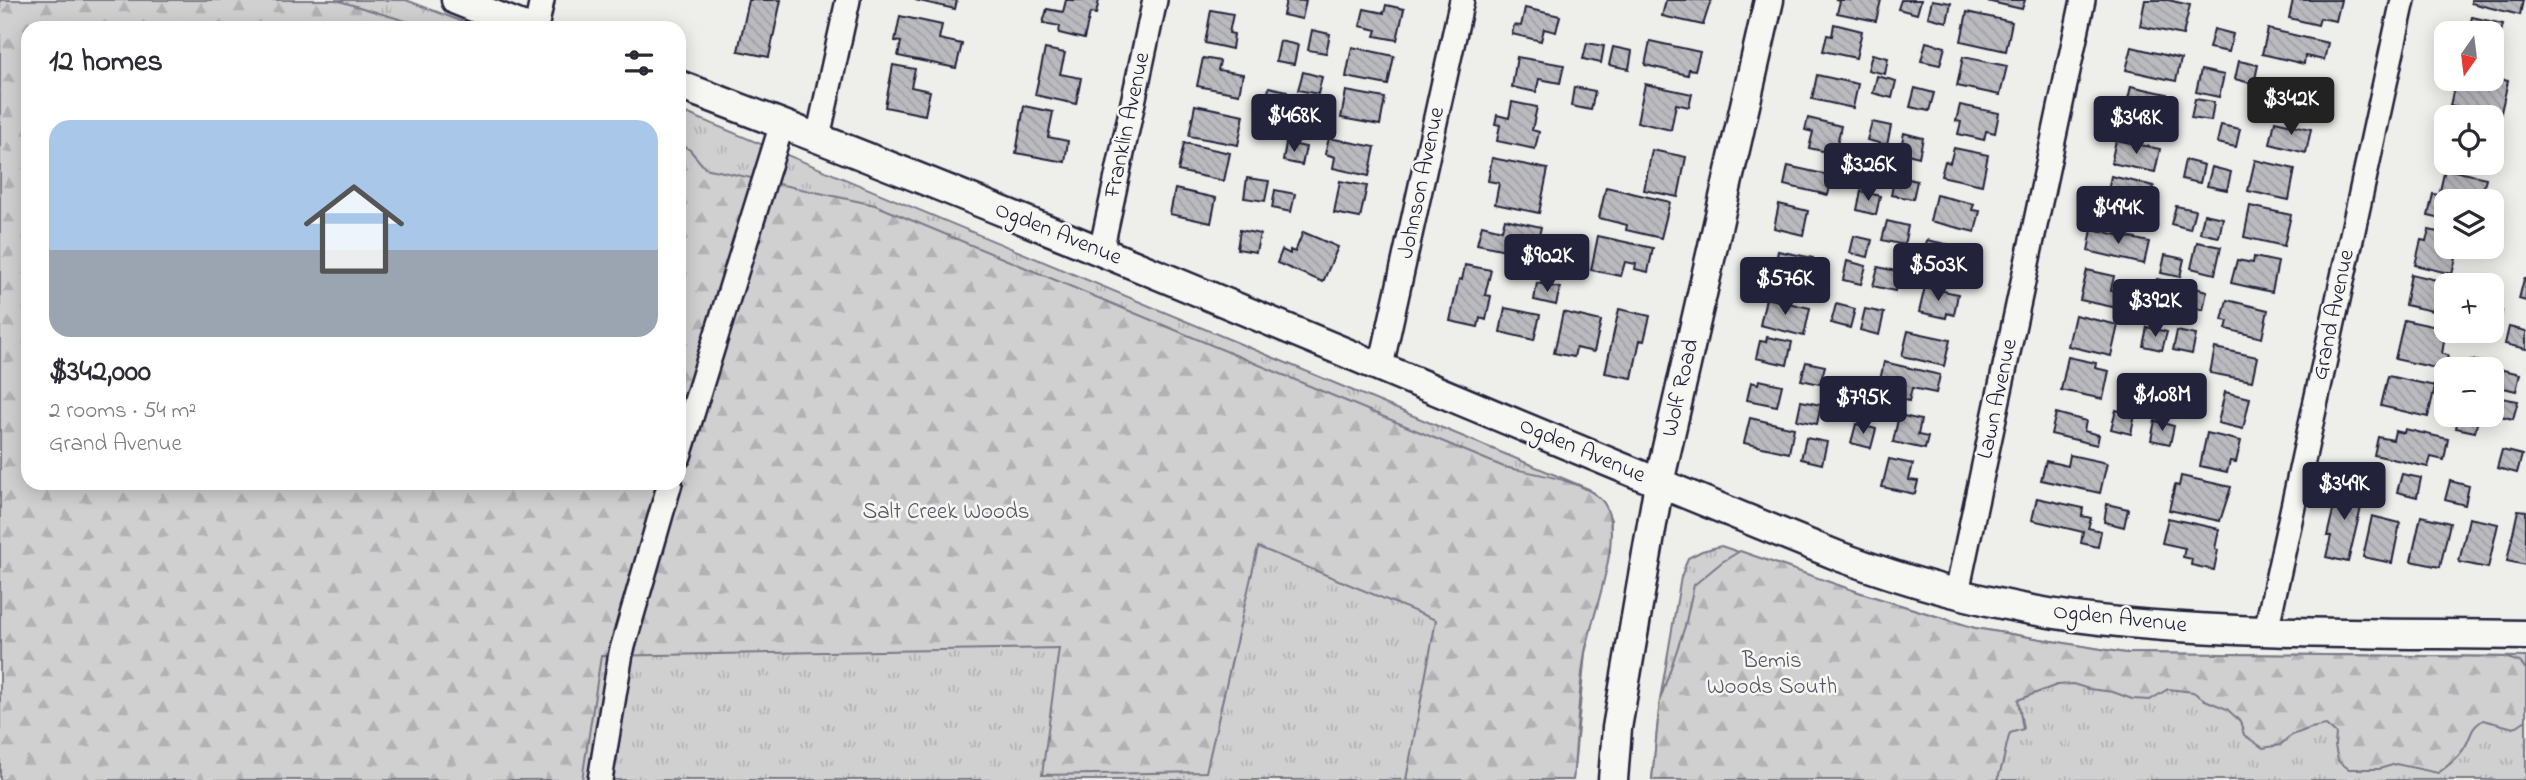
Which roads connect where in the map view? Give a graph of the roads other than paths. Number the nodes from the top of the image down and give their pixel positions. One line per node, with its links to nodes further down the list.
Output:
1 (456, 0): 9 (main road)
2 (542, 0): 10 (street)
3 (848, 0): 13 (street)
4 (1155, 0): 14 (street, Franklin Avenue)
5 (1462, 0): 15 (street, Johnson Avenue)
6 (1769, 0): 17 (main road, Wolf Road)
7 (2083, 0): 19 (street, Lawn Avenue)
8 (2403, 0): 20 (street, Grand Avenue)
9 (509, 21)
10 (538, 21)
11 (686, 88): 12 (main road, Ogden Avenue)
12 (782, 124): 13 (main road, Ogden Avenue); 16 (street)
13 (818, 137): 14 (main road, Ogden Avenue)
14 (1101, 251): 15 (main road, Ogden Avenue)
15 (1381, 366): 17 (main road, Ogden Avenue)
16 (686, 433)
17 (1659, 483): 19 (main road, Ogden Avenue); 23 (main road, Wolf Road)
18 (668, 490): 22 (street)
19 (1957, 592): 20 (main road, Ogden Avenue)
20 (2266, 631): 21 (main road, Ogden Avenue)
21 (2526, 635)
22 (600, 780)
23 (1613, 780)

